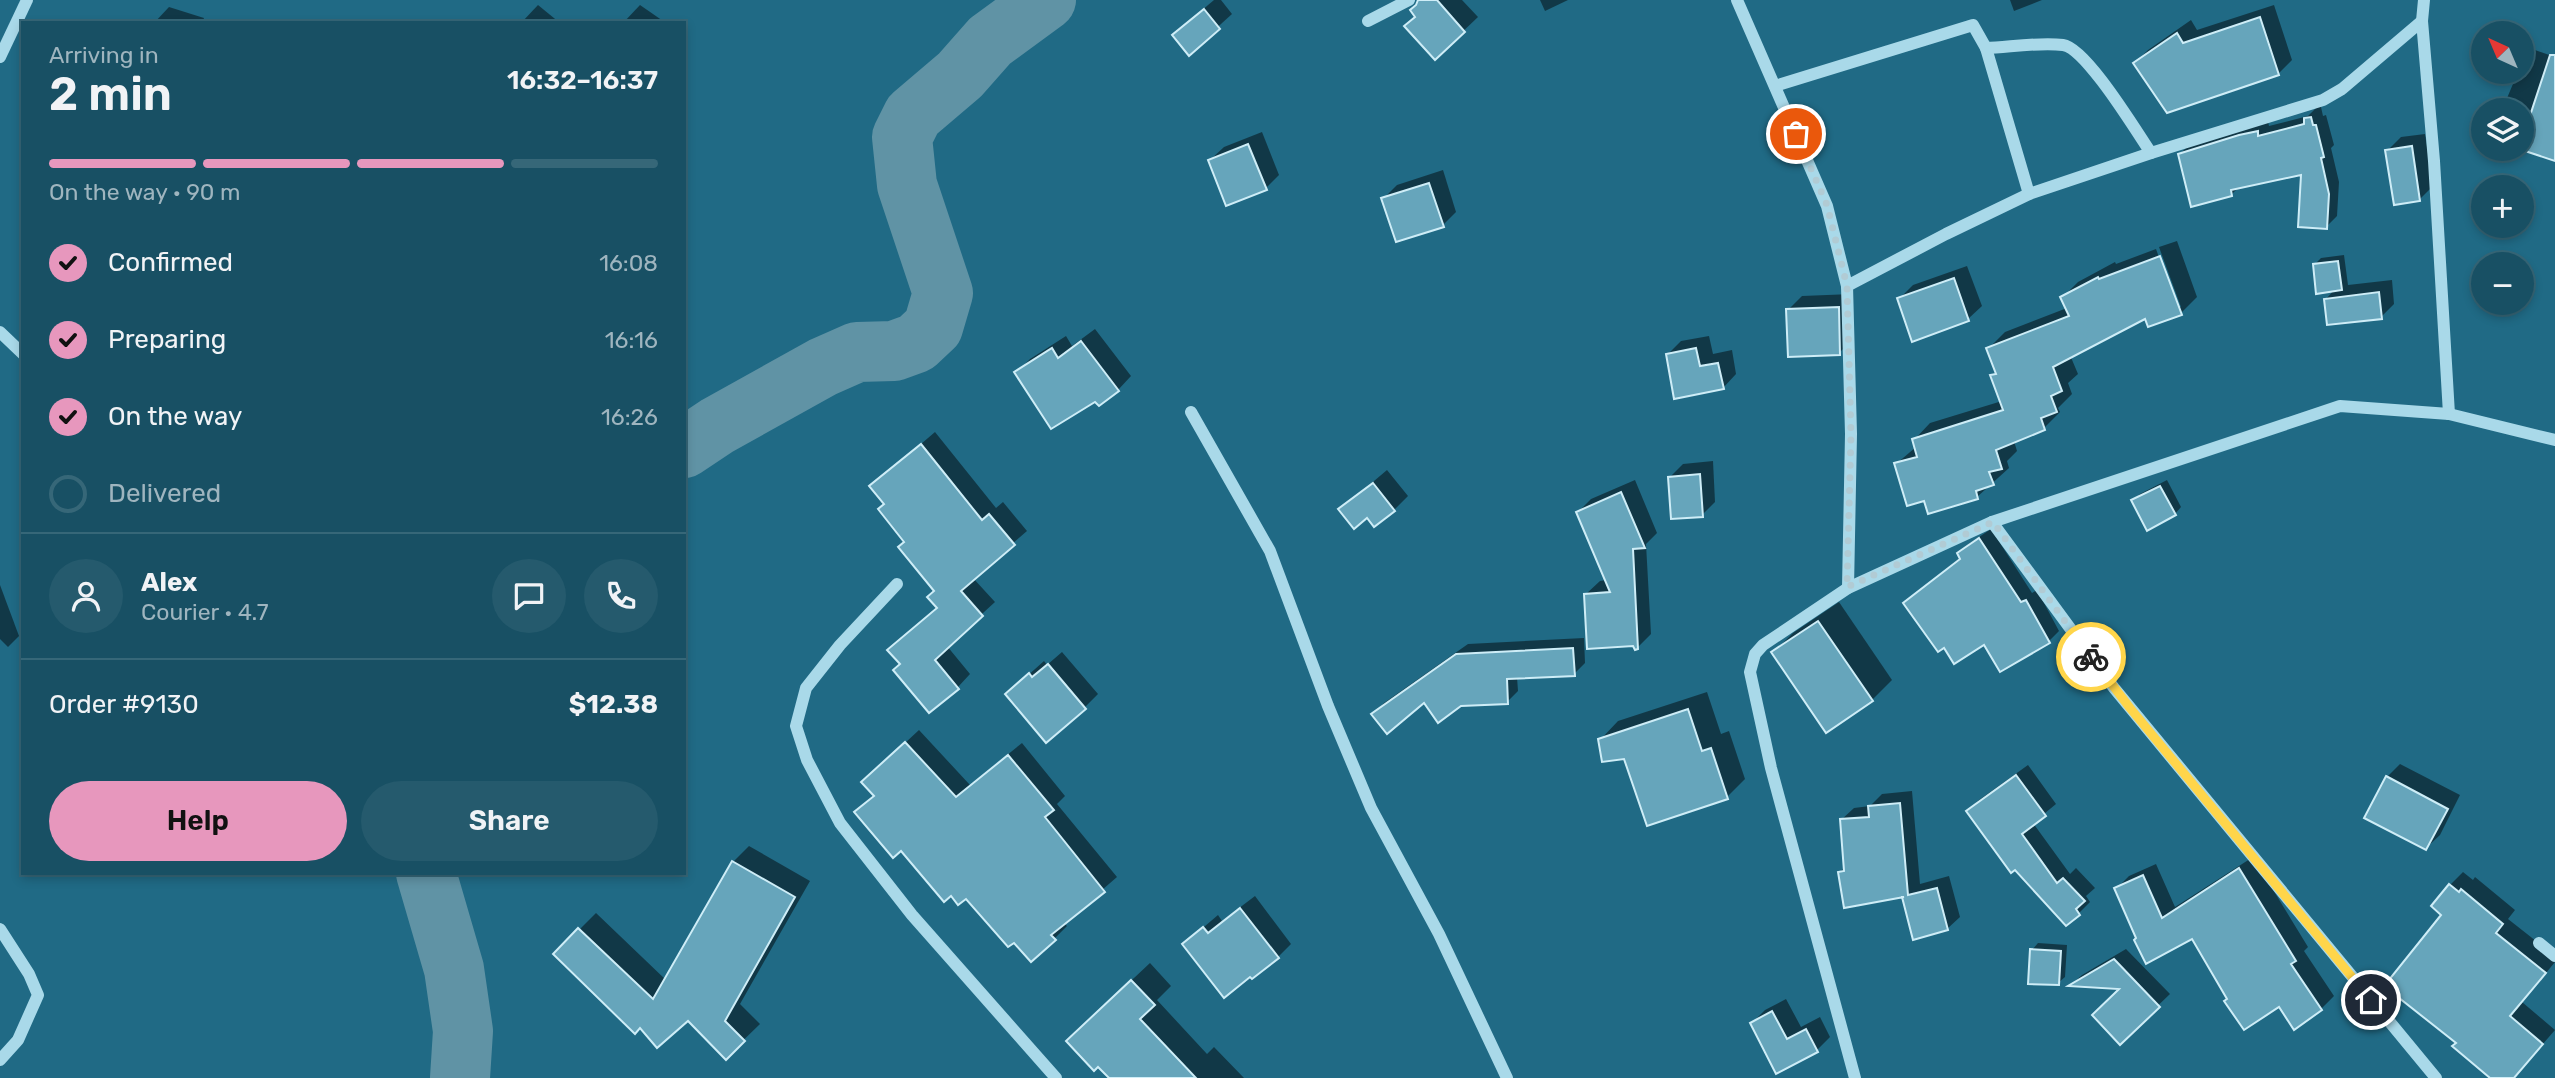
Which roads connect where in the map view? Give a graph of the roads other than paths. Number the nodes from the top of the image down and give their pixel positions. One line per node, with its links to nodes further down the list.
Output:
1 (27, 0): 8 (street)
2 (1409, 0): 5 (street)
3 (1737, 0): 9 (street)
4 (2424, 0): 6 (street)
5 (1368, 21)
6 (2422, 22): 10 (street); 16 (street)
7 (1986, 48): 9 (street); 10 (street); 11 (street)
8 (0, 57)
9 (1775, 86): 12 (street)
10 (2151, 153): 11 (street)
11 (2029, 194): 12 (street)
12 (1847, 286): 20 (street)
13 (0, 332): 14 (street)
14 (21, 352)
15 (1191, 412): 26 (street)
16 (2449, 414): 17 (street); 18 (street)
17 (2555, 440)
18 (1993, 522): 20 (street); 28 (street)
19 (897, 584): 25 (street)
20 (1847, 587): 27 (street)
21 (0, 929): 24 (street)
22 (2539, 943): 23 (street)
23 (2555, 956)
24 (0, 1060)
25 (1056, 1078)
26 (1507, 1078)
27 (1855, 1078)
28 (2436, 1078)

